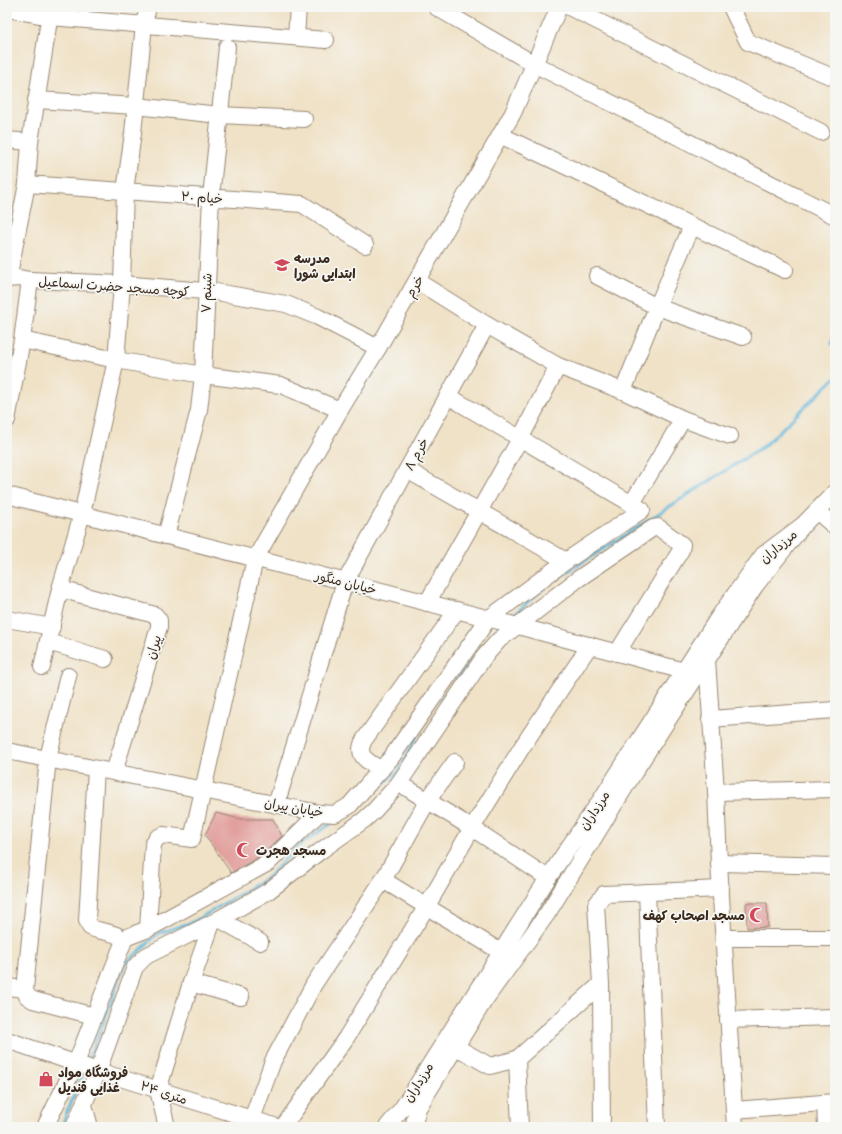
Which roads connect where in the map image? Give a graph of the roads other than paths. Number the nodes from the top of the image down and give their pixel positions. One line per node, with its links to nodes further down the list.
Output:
1 (148, 7): 9 (street)
2 (298, 7): 10 (street)
3 (436, 7): 13 (street)
4 (559, 7): 13 (street, خرم)
5 (569, 7): 19 (street)
6 (731, 7): 14 (street)
7 (7, 9): 8 (street)
8 (50, 12): 9 (street); 15 (street)
9 (144, 24): 10 (street); 16 (street)
10 (296, 37): 11 (street)
11 (326, 40)
12 (227, 47): 17 (street, شبنم ۷)
13 (534, 64): 20 (street, خرم); 26 (street)
14 (835, 78)
15 (36, 100): 16 (street); 22 (street)
16 (136, 106): 17 (street); 24 (street)
17 (220, 115): 18 (street); 25 (street, شبنم ۷)
18 (304, 119)
19 (822, 132)
20 (500, 135): 27 (street); 33 (street, خرم)
21 (7, 140): 22 (street)
22 (30, 142): 23 (street)
23 (27, 184): 24 (street, خیام ۲۰); 31 (street)
24 (125, 191): 25 (street, خیام ۲۰); 34 (street)
25 (211, 197): 28 (street, خیام ۲۰); 35 (street, شبنم ۷)
26 (832, 215)
27 (692, 226): 29 (street); 36 (street)
28 (365, 245)
29 (785, 270)
30 (597, 276): 36 (street)
31 (7, 279): 32 (street, کوچه مسجد حضرت اسماعیل)
32 (30, 280): 34 (street, کوچه مسجد حضرت اسماعیل); 39 (street)
33 (417, 281): 37 (street); 40 (street, خرم)
34 (122, 284): 35 (street, کوچه مسجد حضرت اسماعیل); 41 (street)
35 (206, 292): 40 (street, کوچه مسجد حضرت اسماعیل); 43 (street, شبنم ۷)
36 (657, 307): 38 (street); 44 (street)
37 (487, 325): 42 (street); 45 (street, خرم ۸)
38 (743, 337)
39 (22, 340): 41 (street); 48 (street)
40 (378, 348): 46 (street, خرم)
41 (116, 360): 43 (street); 57 (street)
42 (558, 366): 44 (street); 50 (street)
43 (203, 375): 46 (street); 60 (street, شبنم ۷)
44 (623, 391): 47 (street)
45 (448, 396): 50 (street); 51 (street, خرم ۸)
46 (340, 410): 61 (street, خرم)
47 (683, 419): 49 (street); 54 (street)
48 (7, 420)
49 (730, 436)
50 (520, 439): 54 (street); 55 (street)
51 (408, 470): 55 (street); 63 (street, خرم ۸)
52 (835, 492): 56 (street)
53 (7, 495): 57 (street, خیابان منگور)
54 (632, 503): 62 (street, خیابان پیران)
55 (479, 511): 62 (street); 65 (street)
56 (817, 511): 58 (street); 59 (street)
57 (82, 514): 60 (street, خیابان منگور); 64 (street)
58 (803, 526): 75 (street, مرزداران); 77 (street, مرزداران)
59 (835, 527)
60 (166, 536): 61 (street, خیابان منگور)
61 (255, 559): 63 (street, خیابان منگور); 88 (street, خرم)
62 (566, 561): 67 (street, خیابان پیران)
63 (345, 582): 65 (street, خیابان منگور); 92 (street, خرم ۸)
64 (60, 589): 71 (street); 86 (street, پیران)
65 (427, 603): 66 (street, خیابان منگور)
66 (456, 610): 67 (street, خیابان منگور); 85 (street)
67 (488, 618): 69 (street, خیابان منگور); 85 (street, خیابان پیران)
68 (7, 619): 70 (street); 71 (street)
69 (518, 626): 72 (street, خیابان منگور); 73 (street); 87 (street)
70 (7, 632)
71 (50, 635): 74 (street); 76 (street)
72 (590, 645): 73 (street, خیابان منگور); 94 (street)
73 (617, 653): 77 (street, خیابان منگور)
74 (105, 659)
75 (707, 660): 80 (street); 118 (street, مرزداران)
76 (42, 666)
77 (684, 671): 97 (street, مرزداران)
78 (68, 676): 82 (street)
79 (835, 710): 80 (street)
80 (710, 718): 90 (street)
81 (7, 751): 82 (street, خیابان پیران)
82 (48, 758): 84 (street, خیابان پیران); 112 (street)
83 (455, 762): 91 (street)
84 (96, 769): 86 (street, خیابان پیران); 106 (street)
85 (381, 770): 93 (street, خیابان پیران)
86 (114, 772): 88 (street, خیابان پیران)
87 (399, 783): 91 (street); 102 (street)
88 (203, 789): 92 (street, خیابان پیران); 103 (street, خرم)
89 (835, 789): 90 (street)
90 (716, 792): 95 (street)
91 (428, 800): 94 (street); 98 (street)
92 (276, 805): 93 (street, خیابان پیران)
93 (318, 813): 103 (street)
94 (472, 828): 97 (street); 101 (street)
95 (719, 863): 96 (street); 99 (street)
96 (835, 866)
97 (548, 878): 108 (street, مرزداران)
98 (383, 880): 101 (street); 126 (street)
99 (721, 889): 100 (street); 104 (street)
100 (647, 892): 110 (street); 137 (street)
101 (427, 906): 108 (street); 132 (street)
102 (216, 921): 107 (street); 109 (street); 121 (street)
103 (148, 929): 106 (street)
104 (724, 938): 105 (street); 116 (street)
105 (835, 938)
106 (122, 939): 114 (street)
107 (260, 942)
108 (501, 952): 133 (street, مرزداران)
109 (191, 983): 113 (street); 122 (street)
110 (601, 984): 119 (street); 136 (street)
111 (7, 987): 112 (street)
112 (25, 989): 114 (street)
113 (241, 997)
114 (94, 1016): 120 (street)
115 (835, 1017): 116 (street)
116 (728, 1020): 125 (street)
117 (7, 1040): 120 (street, ۲۴ متری)
118 (456, 1047): 119 (street); 134 (street, مرزداران)
119 (517, 1059): 135 (street)
120 (76, 1063): 121 (street, ۲۴ متری); 127 (street)
121 (98, 1071): 122 (street, ۲۴ متری); 124 (street)
122 (158, 1090): 126 (street, ۲۴ متری); 130 (street)
123 (830, 1103): 125 (street); 139 (street)
124 (84, 1105): 128 (street); 129 (street)
125 (734, 1110): 138 (street)
126 (250, 1123): 131 (street, ۲۴ متری)
127 (45, 1127)
128 (74, 1127)
129 (90, 1127)
130 (168, 1127)
131 (276, 1127)
132 (283, 1127)
133 (387, 1127)
134 (413, 1127)
135 (520, 1127)
136 (602, 1127)
137 (657, 1127)
138 (735, 1127)
139 (826, 1127)

